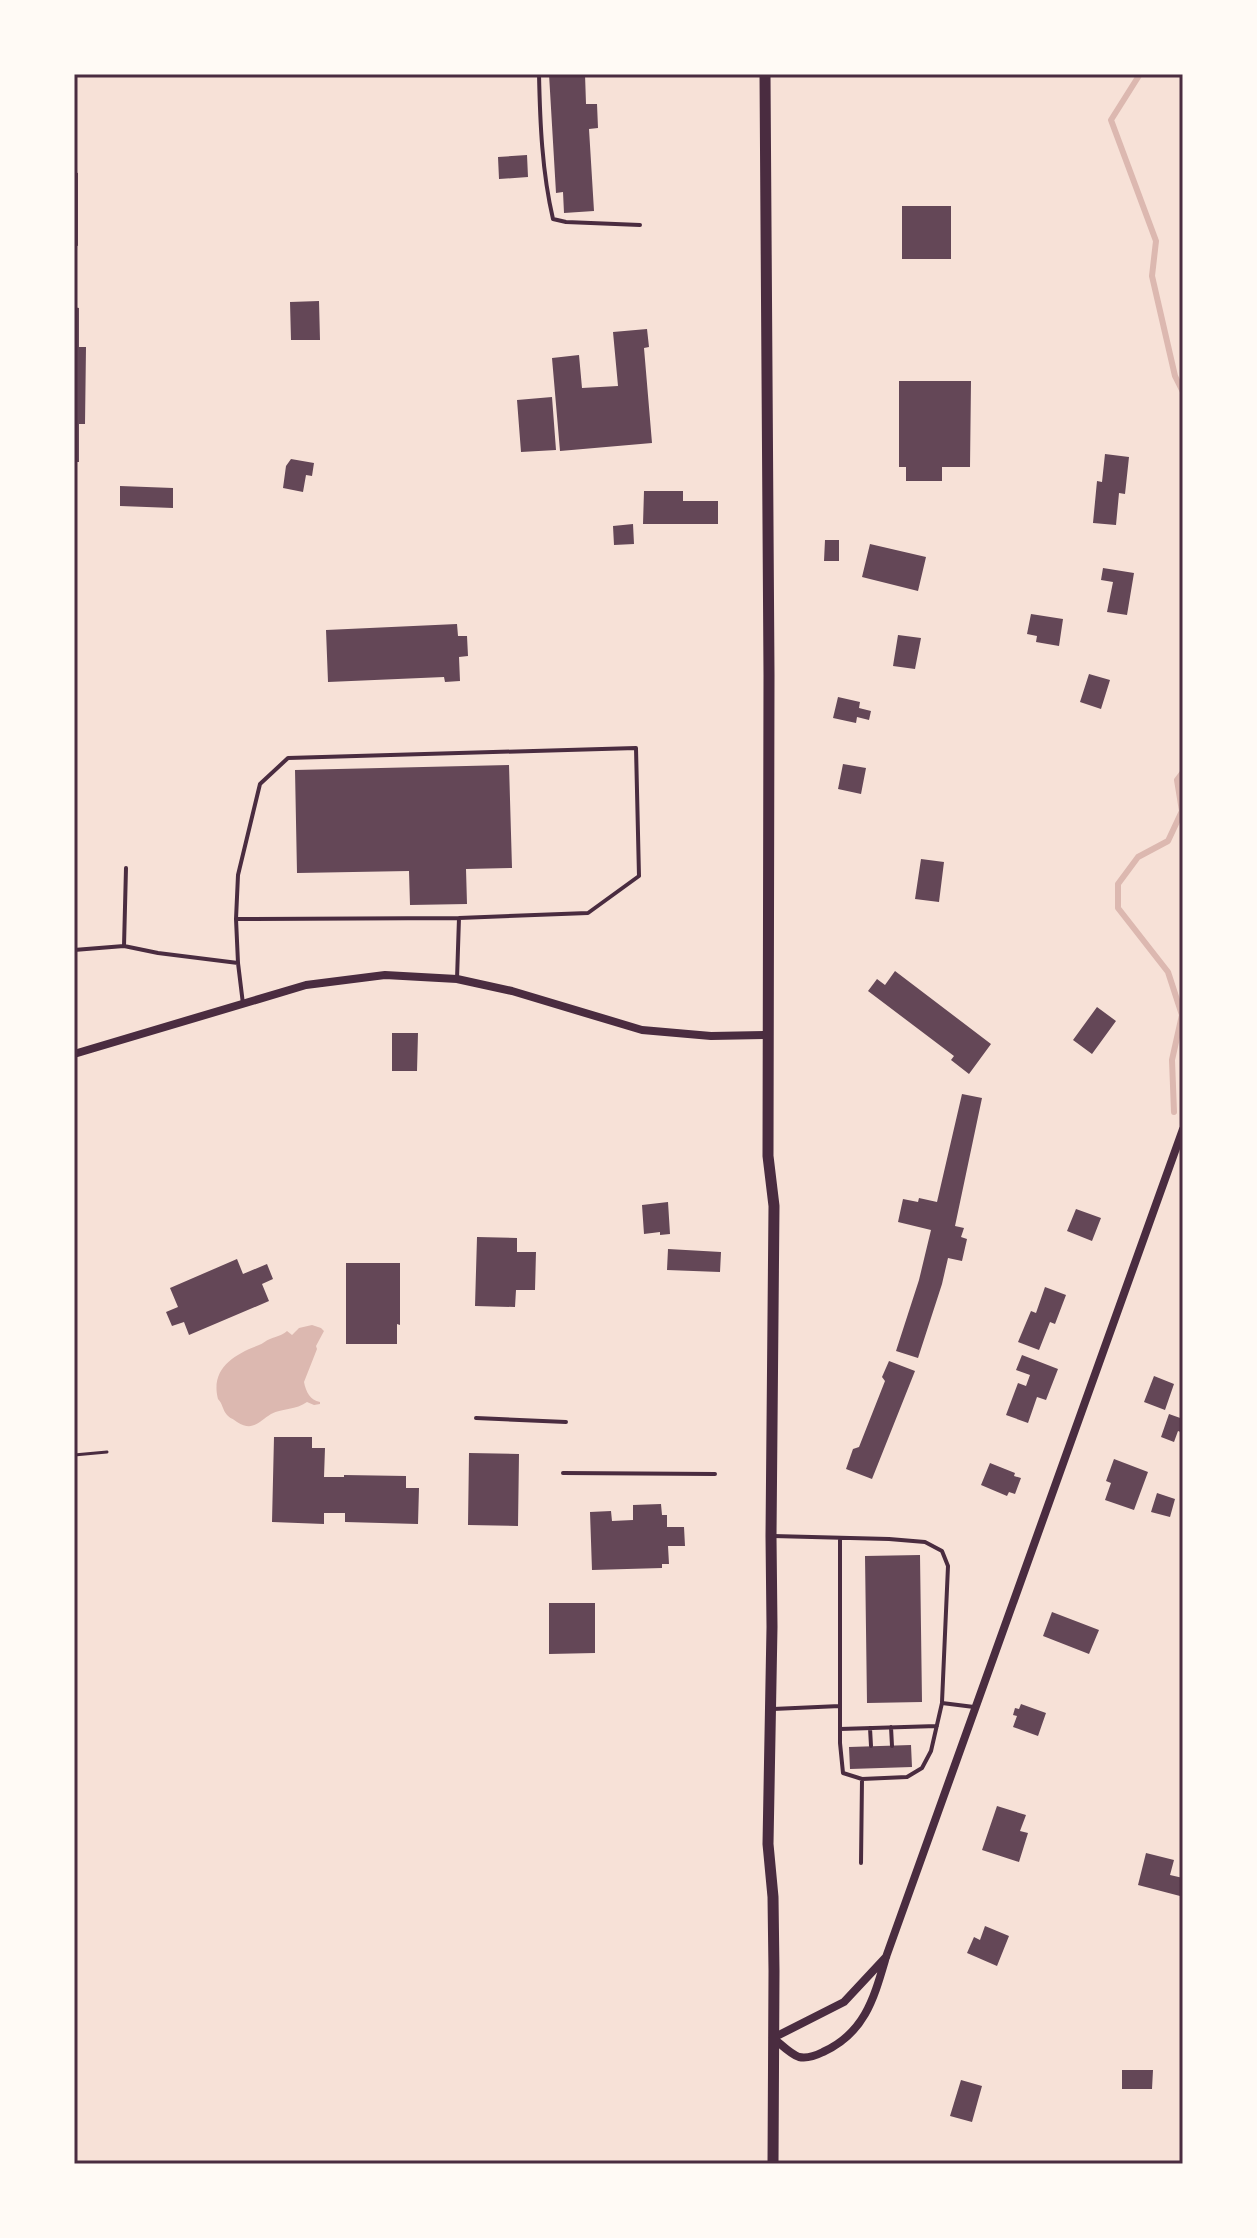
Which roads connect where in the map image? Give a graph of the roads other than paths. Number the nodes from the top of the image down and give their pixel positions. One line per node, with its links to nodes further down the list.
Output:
1 (539, 74): 3 (lane)
2 (765, 74): 13 (main road)
3 (640, 225)
4 (126, 868): 8 (lane)
5 (459, 918): 6 (lane); 6 (lane); 11 (lane)
6 (236, 919): 10 (lane)
7 (74, 929): 9 (lane)
8 (124, 946): 9 (lane); 10 (lane)
9 (75, 950)
10 (238, 963): 12 (lane)
11 (457, 979): 12 (street); 13 (street)
12 (243, 1004): 14 (street)
13 (768, 1035): 21 (main road)
14 (74, 1054)
15 (1183, 1129): 16 (street)
16 (1181, 1140): 25 (street)
17 (476, 1418): 18 (lane)
18 (566, 1422)
19 (563, 1473): 20 (lane)
20 (715, 1474)
21 (771, 1536): 22 (lane); 26 (main road)
22 (840, 1539): 23 (lane); 24 (lane)
23 (942, 1703): 25 (lane); 27 (lane)
24 (840, 1706): 26 (lane); 30 (lane)
25 (976, 1708): 39 (street)
26 (771, 1709): 40 (main road)
27 (937, 1726): 28 (lane); 35 (lane)
28 (891, 1727): 29 (lane); 32 (lane)
29 (870, 1728): 30 (lane); 31 (lane)
30 (840, 1729): 36 (lane)
31 (871, 1746)
32 (892, 1746)
33 (892, 1768): 35 (lane)
34 (872, 1769): 37 (lane)
35 (893, 1778): 37 (lane)
36 (862, 1779): 37 (lane); 38 (lane)
37 (872, 1779)
38 (861, 1863)
39 (886, 1957): 40 (street); 40 (street)
40 (773, 2038): 41 (main road)
41 (773, 2164)

